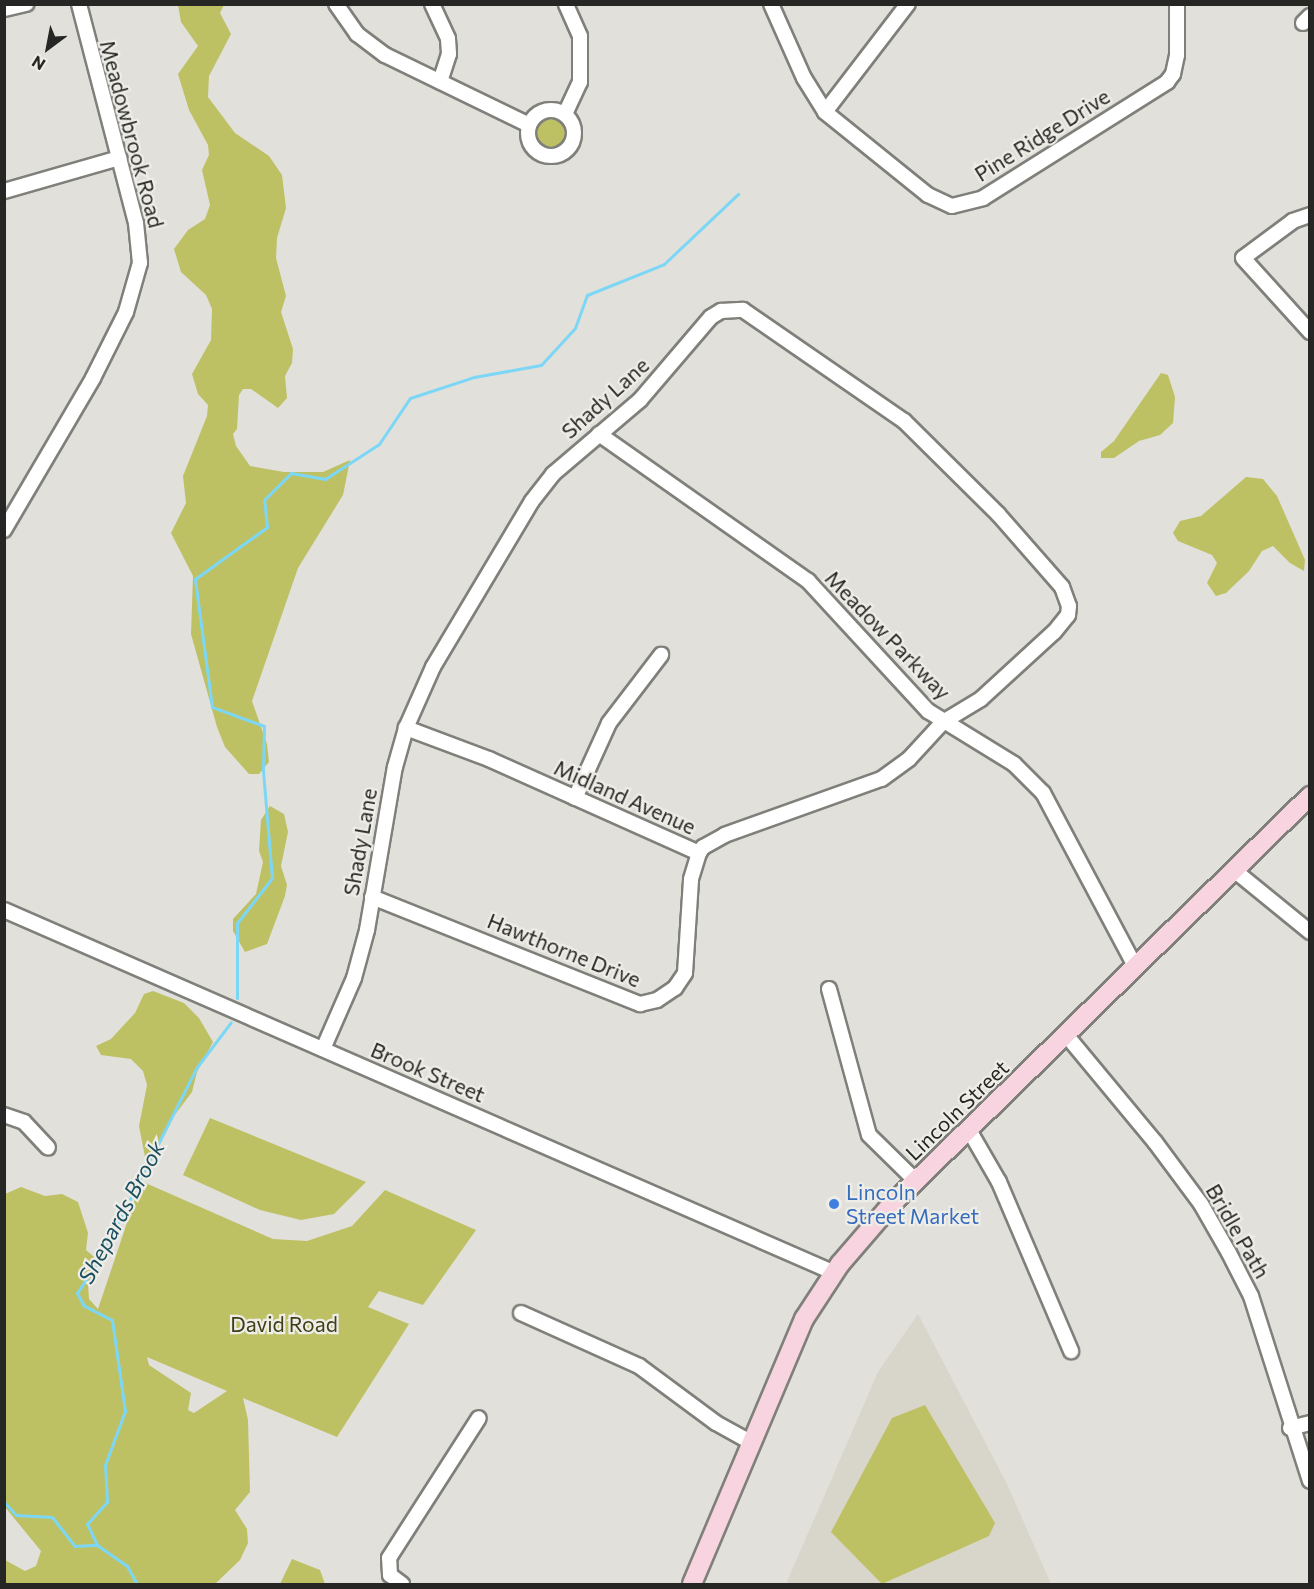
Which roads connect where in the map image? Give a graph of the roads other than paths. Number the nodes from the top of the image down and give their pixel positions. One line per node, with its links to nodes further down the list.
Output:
1 (27, 4): 9 (street)
2 (79, 4): 14 (street, Meadowbrook Road)
3 (336, 4): 10 (street)
4 (432, 4): 10 (street)
5 (566, 4): 12 (street)
6 (771, 4): 11 (street, Pine Ridge Drive)
7 (908, 4): 11 (street)
8 (1177, 4): 11 (street, Pine Ridge Drive)
9 (4, 9)
10 (440, 82): 13 (street)
11 (825, 112)
12 (565, 114): 13 (street); 13 (street)
13 (529, 125)
14 (119, 158): 15 (street); 19 (street, Meadowbrook Road)
15 (4, 191)
16 (1310, 215): 17 (street)
17 (1310, 333)
18 (599, 434): 21 (street, Meadow Parkway); 21 (street, Shady Lane); 22 (street, Shady Lane)
19 (4, 530)
20 (661, 655): 24 (street)
21 (943, 722): 25 (street, Midland Avenue); 30 (street, Meadow Parkway)
22 (406, 728): 24 (street, Midland Avenue); 27 (street, Shady Lane)
23 (1310, 796): 26 (main road, Lincoln Street)
24 (575, 798): 25 (street, Midland Avenue)
25 (699, 853): 27 (street, Hawthorne Drive)
26 (1234, 870): 29 (street); 30 (main road, Lincoln Street)
27 (372, 897): 33 (street, Shady Lane)
28 (4, 910): 33 (street, Brook Street)
29 (1310, 932)
30 (1136, 968): 32 (main road, Lincoln Street)
31 (829, 989): 37 (street)
32 (1067, 1036): 35 (main road, Lincoln Street); 43 (street, Bridle Path)
33 (323, 1049): 38 (street, Brook Street)
34 (4, 1115): 36 (street)
35 (969, 1130): 37 (main road, Lincoln Street); 40 (street)
36 (48, 1148)
37 (916, 1181): 38 (main road, Lincoln Street)
38 (835, 1273): 44 (main road, Lincoln Street)
39 (522, 1313): 44 (street)
40 (1071, 1351)
41 (479, 1418): 46 (street)
42 (1310, 1423): 43 (street)
43 (1290, 1428): 45 (street, Bridle Path)
44 (749, 1442): 47 (main road, Lincoln Street)
45 (1310, 1481)
46 (402, 1584)
47 (692, 1584)

